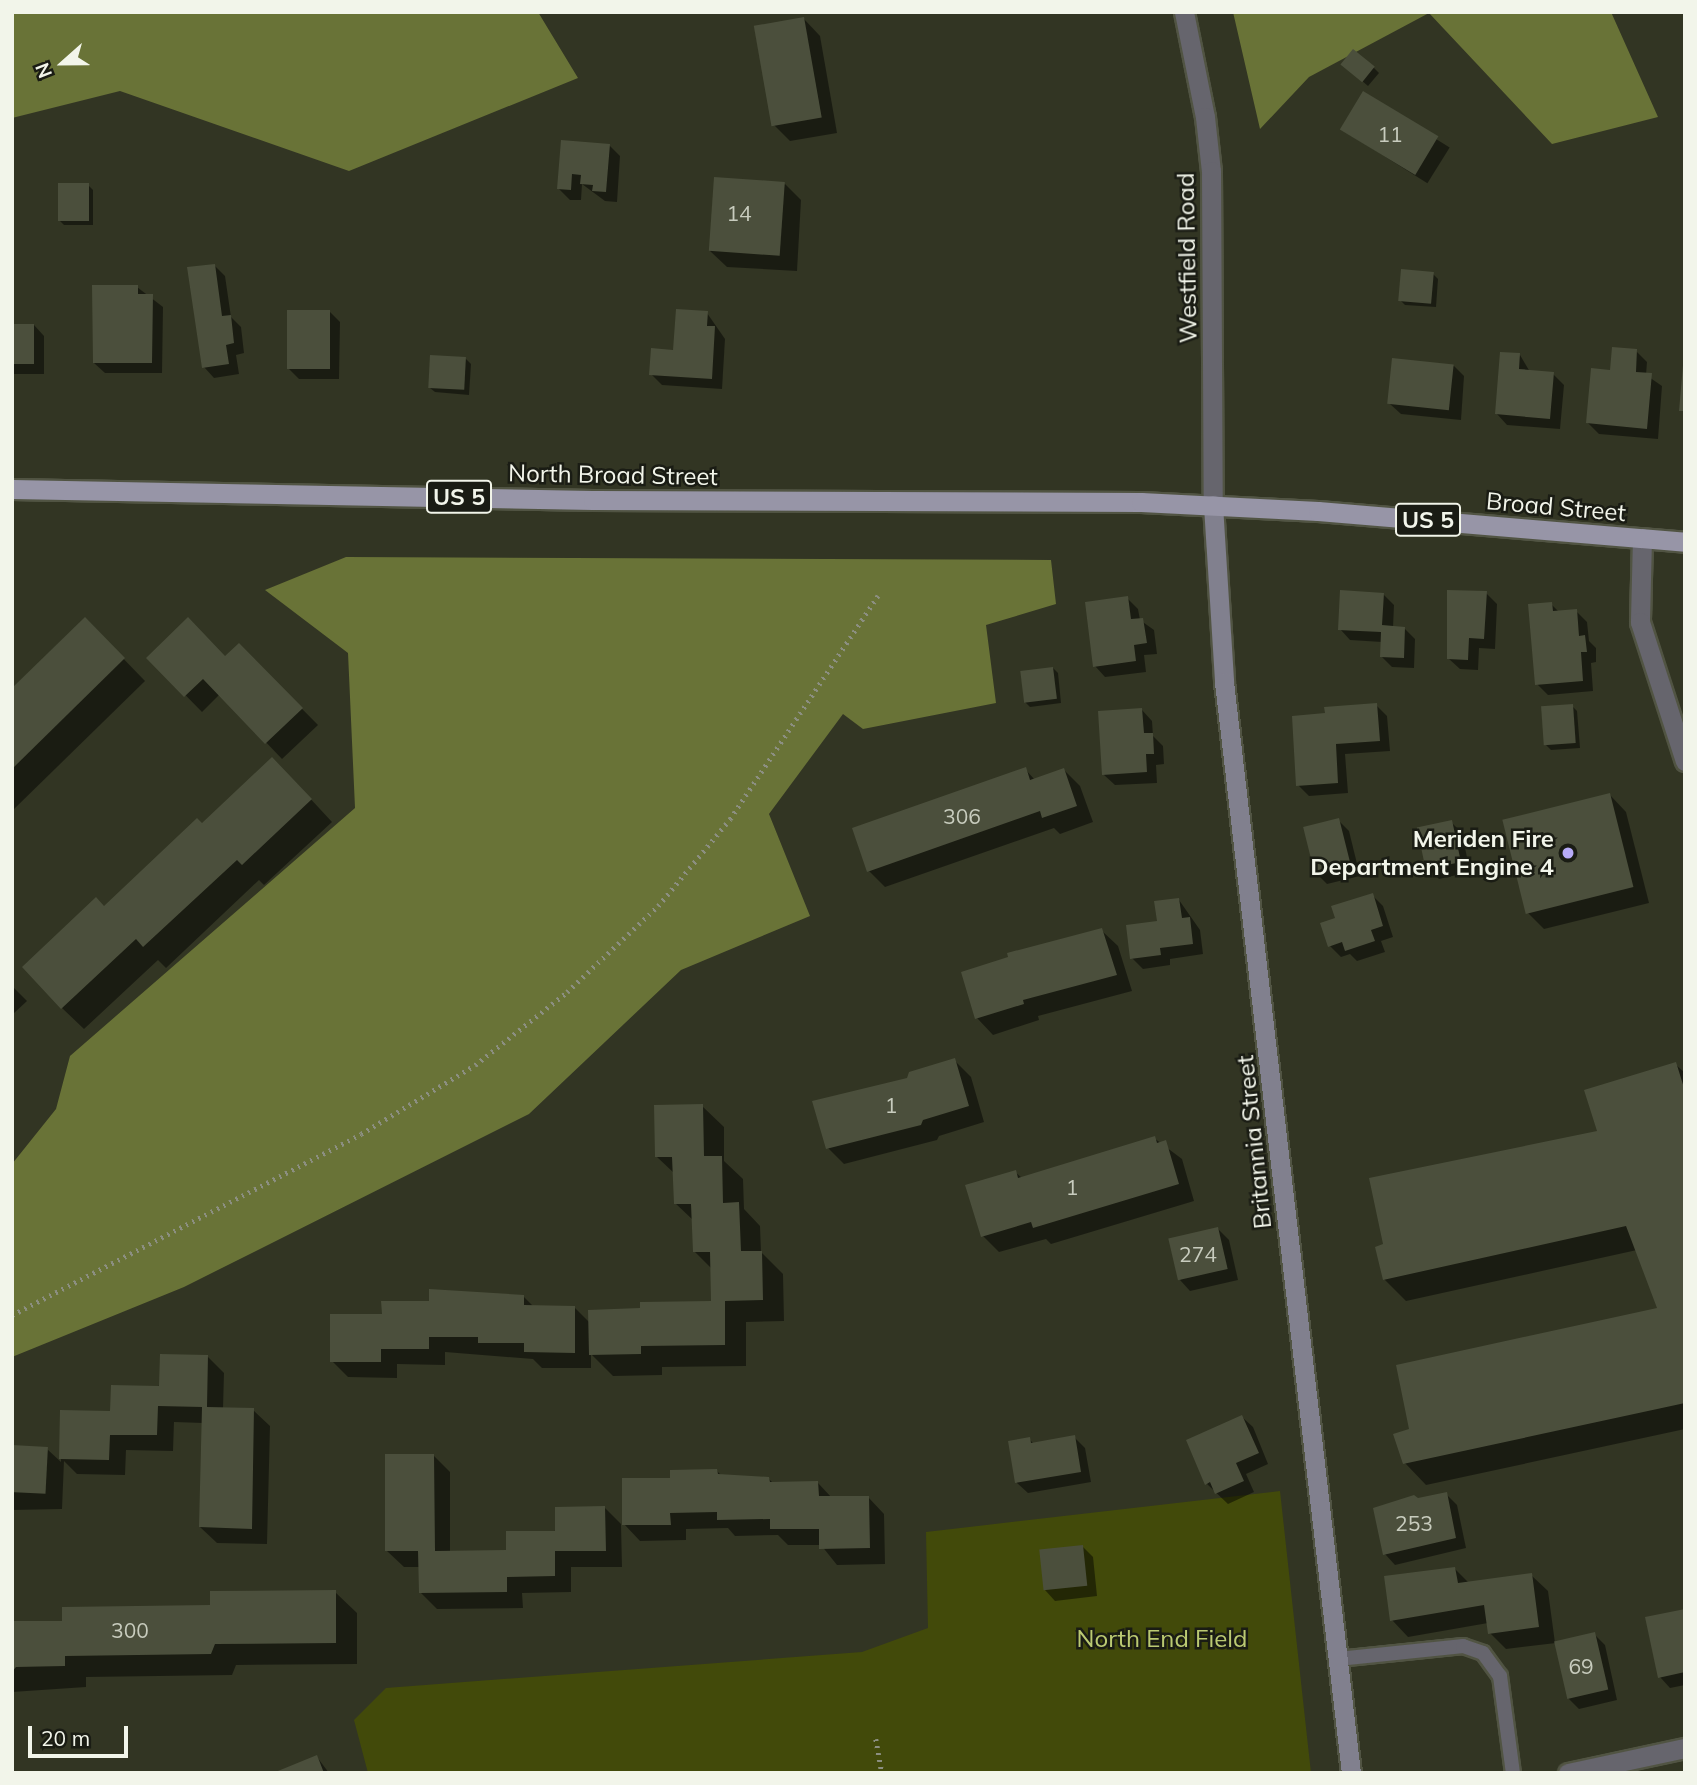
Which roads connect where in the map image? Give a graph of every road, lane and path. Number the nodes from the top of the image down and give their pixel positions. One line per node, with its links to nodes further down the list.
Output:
1 (1184, 12): 3 (street, Westfield Road)
2 (12, 489): 3 (main road, North Broad Street / US 5)
3 (1213, 505): 4 (main road, Broad Street / US 5); 9 (main road, Britannia Street)
4 (1642, 538): 5 (main road, Broad Street / US 5); 7 (street)
5 (1685, 542)
6 (878, 595): 8 (path)
7 (1685, 761)
8 (12, 1315)
9 (1338, 1659): 13 (main road, Britannia Street); 14 (lane)
10 (876, 1739): 12 (path)
11 (1685, 1748): 15 (street)
12 (882, 1773)
13 (1351, 1773)
14 (1513, 1773)
15 (1567, 1773)

